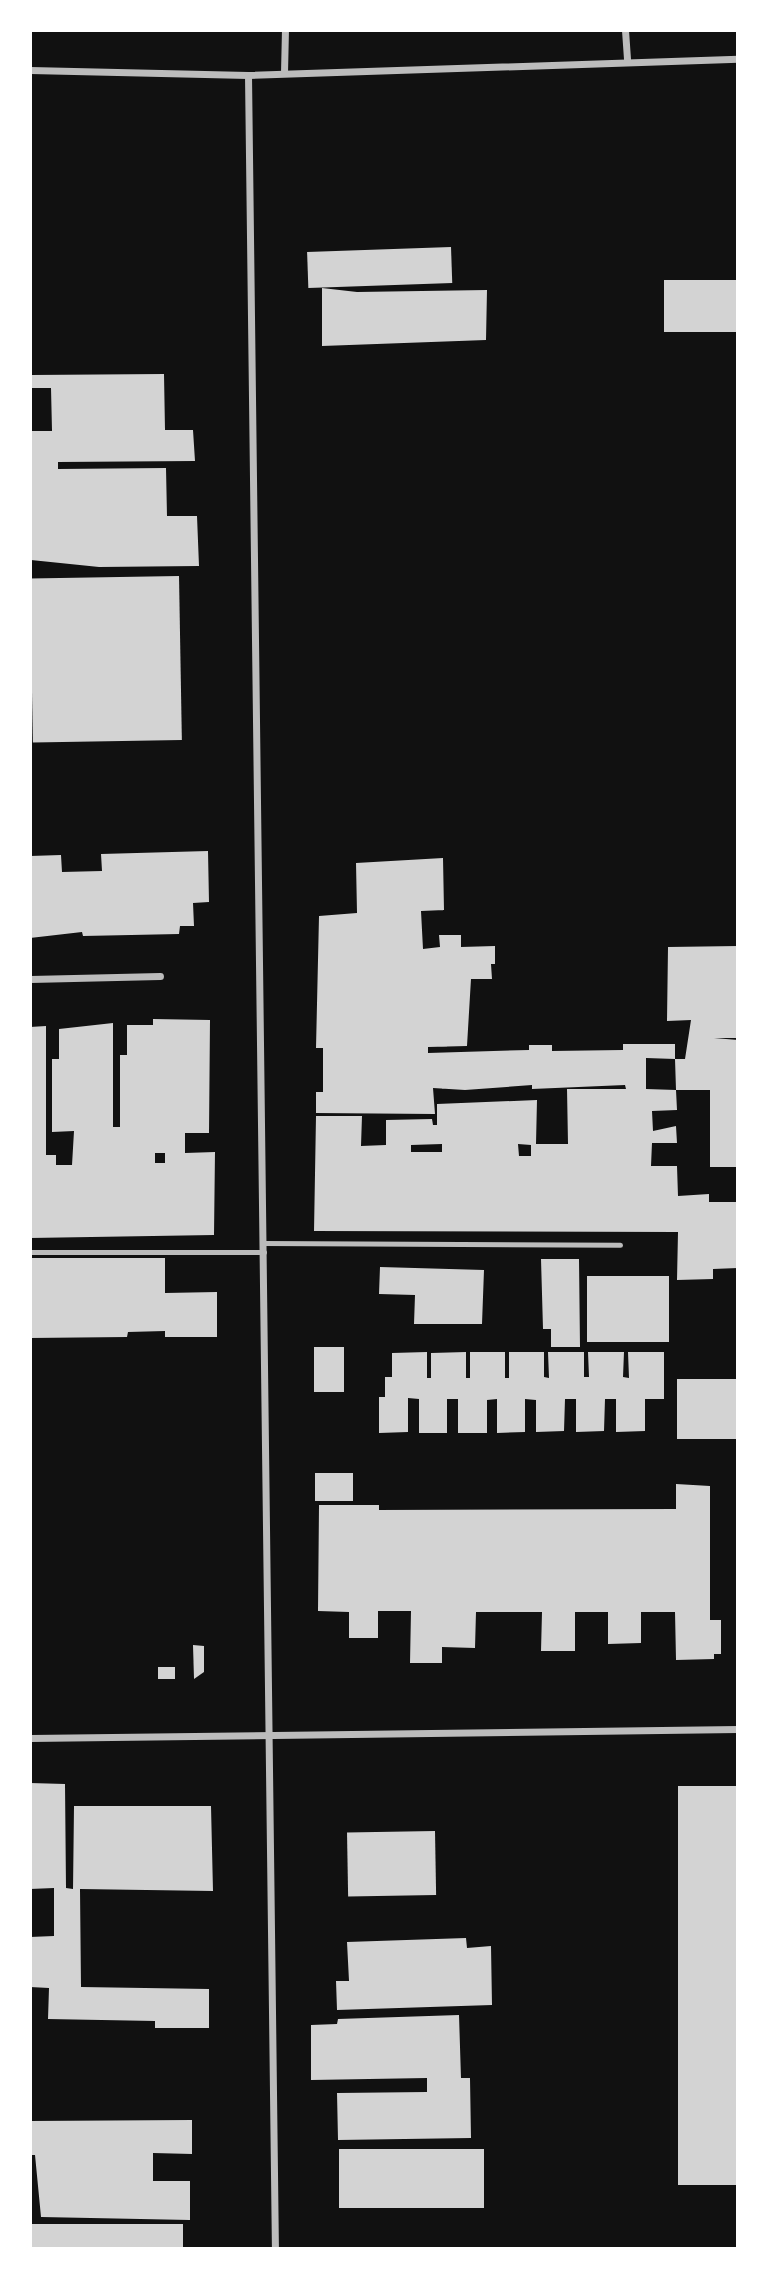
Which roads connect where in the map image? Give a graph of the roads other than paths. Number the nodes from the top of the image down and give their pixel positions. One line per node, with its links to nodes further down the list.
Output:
1 (285, 30): 6 (street)
2 (625, 30): 4 (street)
3 (738, 59): 4 (street)
4 (626, 61): 6 (street)
5 (30, 70): 7 (street)
6 (284, 72): 7 (street)
7 (248, 75): 11 (street)
8 (160, 976): 9 (street)
9 (30, 979)
10 (620, 1245): 11 (lane)
11 (263, 1247): 12 (lane); 14 (street)
12 (30, 1252)
13 (738, 1729): 14 (street)
14 (270, 1734): 15 (street); 16 (street)
15 (30, 1738)
16 (275, 2249)

